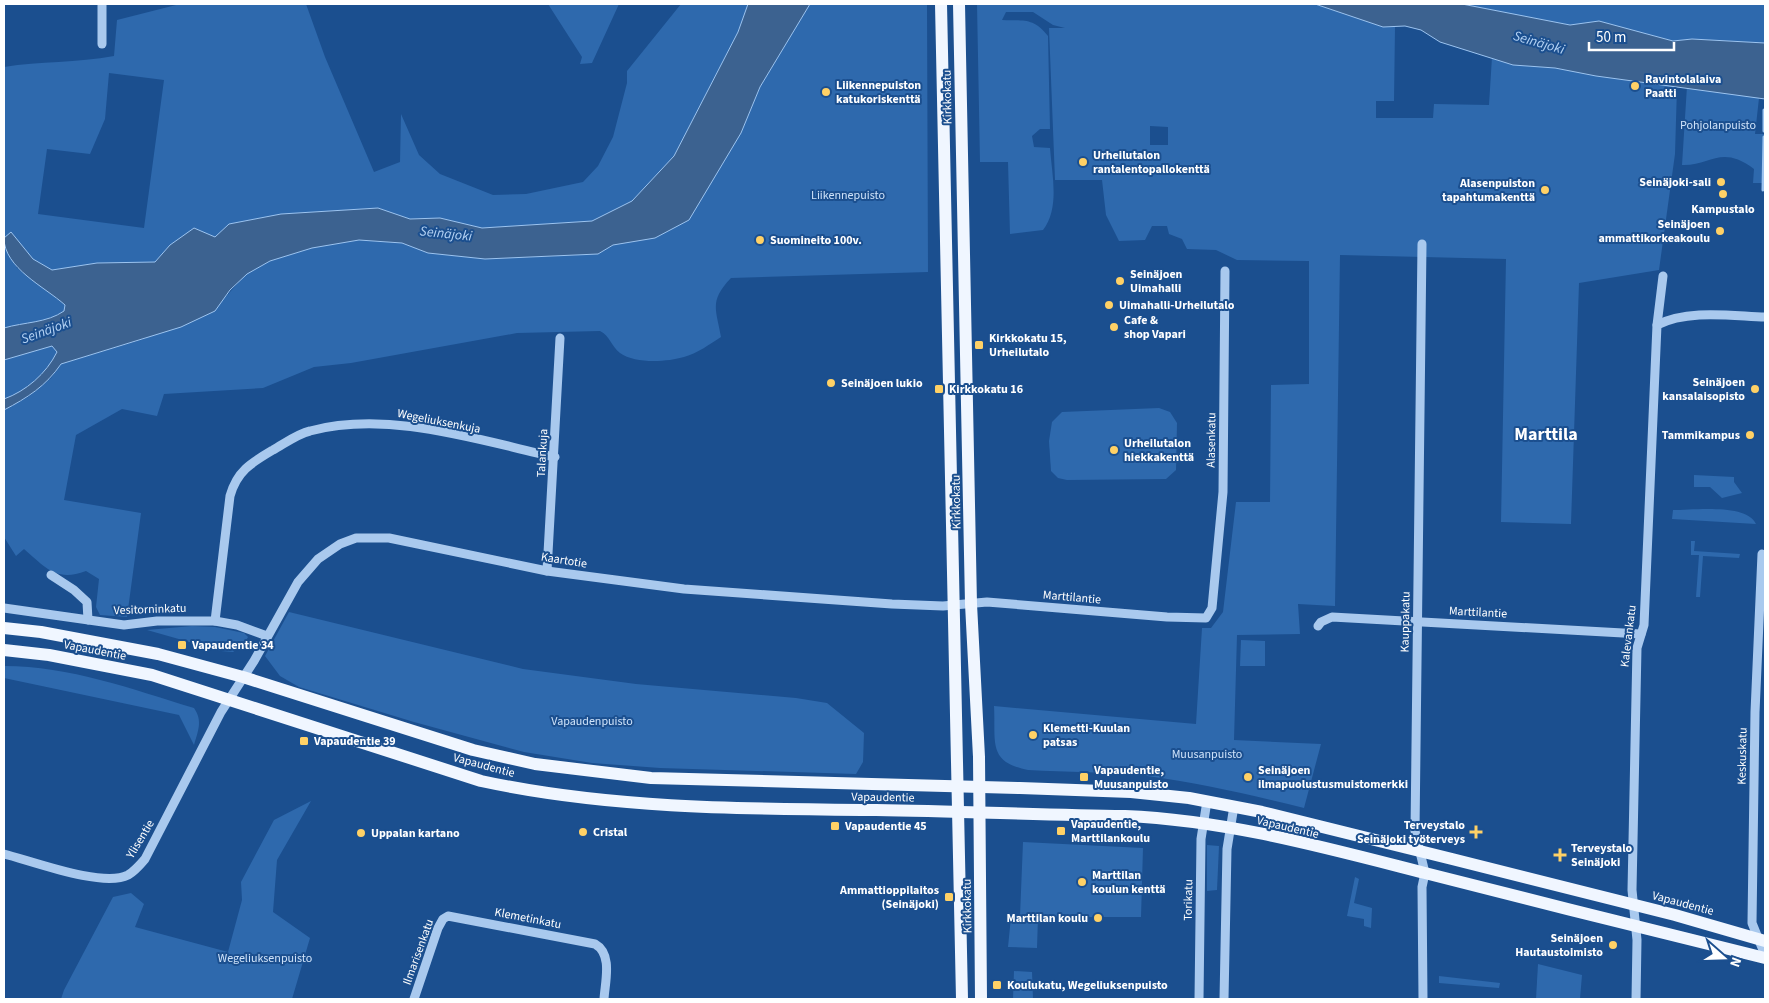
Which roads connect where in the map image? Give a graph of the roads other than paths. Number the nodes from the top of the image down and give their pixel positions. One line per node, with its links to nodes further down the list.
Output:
1 (102, 4): 4 (street)
2 (941, 4): 16 (main road, Kirkkokatu)
3 (959, 4): 15 (main road, Kirkkokatu)
4 (102, 44)
5 (1422, 244): 21 (street, Kauppakatu)
6 (1225, 271): 18 (street, Alasenkatu)
7 (1663, 276): 9 (street, Kalevankatu)
8 (1765, 316): 9 (street)
9 (1657, 326): 24 (street, Kalevankatu)
10 (560, 338): 11 (street, Talankuja)
11 (554, 457): 13 (street, Talankuja); 20 (street, Wegeliuksenkuja)
12 (1762, 554): 26 (street, Keskuskatu)
13 (547, 571): 16 (street, Kaartotie); 25 (street, Kaartotie)
14 (51, 576): 19 (street)
15 (971, 604): 16 (street, Marttilantie); 18 (street, Marttilantie); 31 (main road, Kirkkokatu)
16 (953, 605): 30 (main road, Kirkkokatu)
17 (4, 608): 19 (street, Vesitorninkatu)
18 (1212, 608)
19 (88, 620): 20 (street, Vesitorninkatu)
20 (215, 621): 25 (street, Vesitorninkatu)
21 (1418, 621): 22 (street, Marttilantie); 24 (street, Marttilantie); 38 (street, Kauppakatu)
22 (1318, 626)
23 (4, 628): 28 (main road, Vapaudentie)
24 (1641, 634): 41 (street, Kalevankatu)
25 (267, 636): 28 (street, Kaartotie)
26 (1761, 639): 44 (street, Keskuskatu)
27 (4, 650): 29 (main road, Vapaudentie)
28 (243, 677): 29 (street, Ylisentie); 30 (main road, Vapaudentie)
29 (228, 700): 34 (main road, Vapaudentie); 39 (street, Ylisentie)
30 (957, 786): 31 (main road, Vapaudentie); 34 (main road, Kirkkokatu)
31 (979, 787): 32 (main road, Vapaudentie); 35 (main road, Kirkkokatu)
32 (1207, 801): 33 (main road, Vapaudentie); 36 (street, Torikatu)
33 (1234, 806): 37 (street); 38 (main road, Vapaudentie)
34 (957, 812): 35 (main road, Vapaudentie); 48 (main road, Kirkkokatu)
35 (979, 813): 36 (main road, Vapaudentie); 49 (main road, Kirkkokatu)
36 (1204, 823): 37 (main road, Vapaudentie); 50 (street, Torikatu)
37 (1230, 828): 40 (main road, Vapaudentie); 51 (street)
38 (1420, 852): 40 (street, Kauppakatu); 41 (main road, Vapaudentie)
39 (4, 854)
40 (1425, 873): 43 (main road, Vapaudentie); 52 (street, Kauppakatu)
41 (1633, 904): 43 (street, Kalevankatu); 44 (main road, Vapaudentie)
42 (448, 916): 46 (street, Ilmarisenkatu); 47 (street, Klemetinkatu)
43 (1636, 926): 45 (main road, Vapaudentie); 53 (street, Kalevankatu)
44 (1762, 940): 45 (street, Keskuskatu)
45 (1765, 957)
46 (414, 999)
47 (604, 999)
48 (962, 999)
49 (981, 999)
50 (1199, 999)
51 (1224, 999)
52 (1422, 999)
53 (1636, 999)

